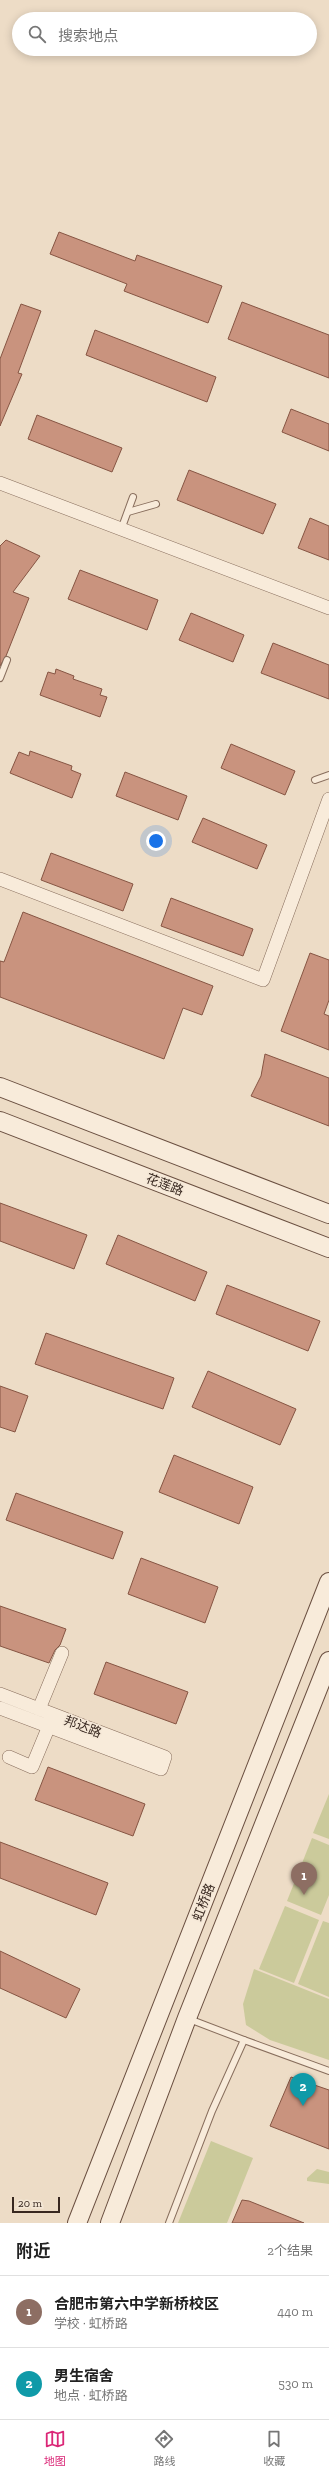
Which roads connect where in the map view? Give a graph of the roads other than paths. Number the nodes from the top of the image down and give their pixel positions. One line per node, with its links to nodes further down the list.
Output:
1 (0, 482): 5 (street)
2 (133, 497): 4 (lane)
3 (156, 504): 4 (lane)
4 (128, 512): 5 (lane)
5 (122, 527): 6 (street)
6 (329, 608)
7 (7, 660): 8 (lane)
8 (0, 678)
9 (329, 774): 10 (lane)
10 (315, 780)
11 (329, 799): 12 (street)
12 (0, 879)
13 (0, 1087): 15 (main road)
14 (0, 1121): 16 (main road, 花莲路)
15 (329, 1214)
16 (329, 1248)
17 (329, 1582): 28 (main road, 虹桥路)
18 (62, 1653): 22 (street)
19 (329, 1661): 25 (main road)
20 (0, 1694): 22 (street, 邦达路)
21 (0, 1708): 23 (street, 邦达路)
22 (39, 1709): 23 (street, 邦达路)
23 (49, 1726): 24 (street)
24 (9, 1757)
25 (187, 2018): 26 (lane); 29 (main road)
26 (244, 2040): 27 (lane); 30 (lane)
27 (329, 2072)
28 (77, 2223)
29 (110, 2223)
30 (169, 2223)

